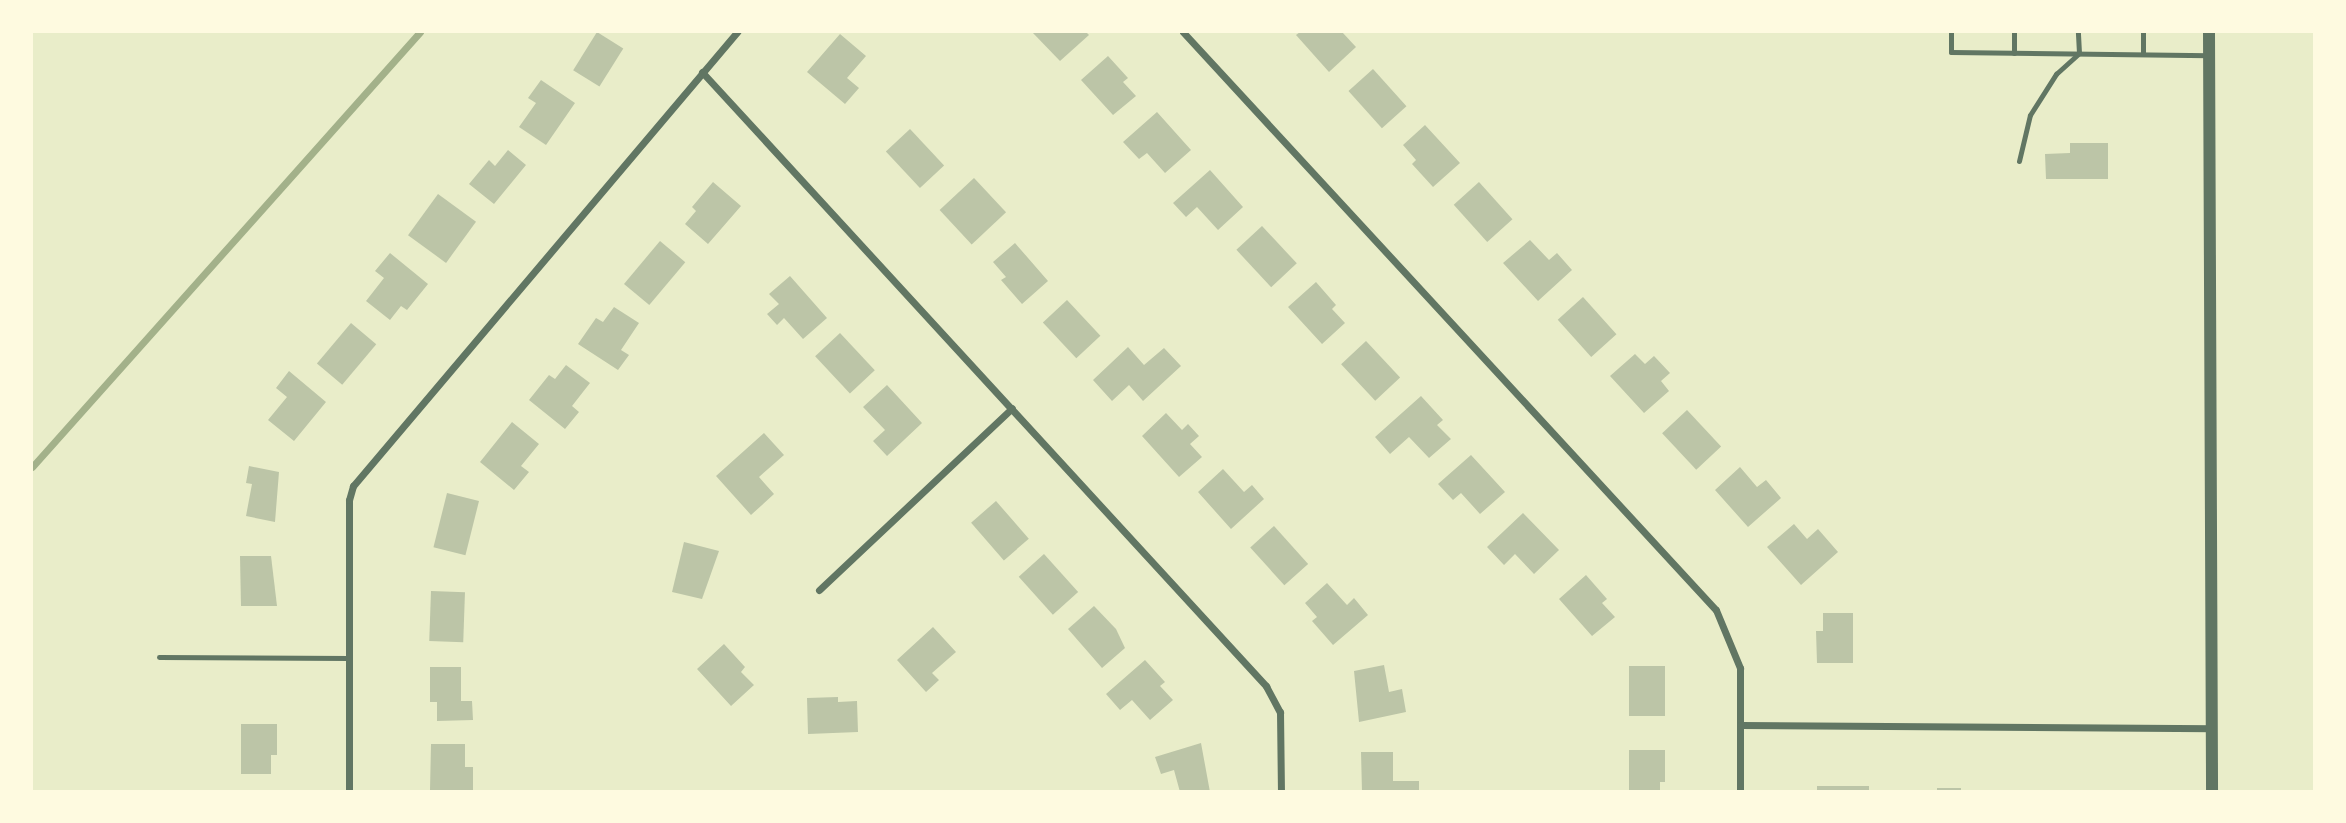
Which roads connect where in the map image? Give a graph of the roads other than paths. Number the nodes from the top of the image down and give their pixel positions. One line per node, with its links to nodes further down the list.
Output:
1 (737, 32): 12 (street)
2 (1183, 32): 18 (street)
3 (1951, 32): 8 (lane)
4 (2014, 32): 8 (lane)
5 (2078, 32): 9 (lane)
6 (2143, 32): 10 (lane)
7 (2209, 32): 11 (street)
8 (2014, 53): 9 (lane)
9 (2079, 53): 10 (lane); 13 (lane)
10 (2143, 53): 11 (lane)
11 (2209, 55): 19 (street)
12 (702, 72): 14 (street); 17 (street)
13 (2020, 161)
14 (1012, 408): 15 (street); 21 (street)
15 (819, 590)
16 (159, 656): 17 (lane)
17 (349, 658): 20 (street)
18 (1741, 726): 19 (street); 22 (street)
19 (2213, 728): 23 (street)
20 (349, 792)
21 (1281, 792)
22 (1740, 792)
23 (2212, 792)

